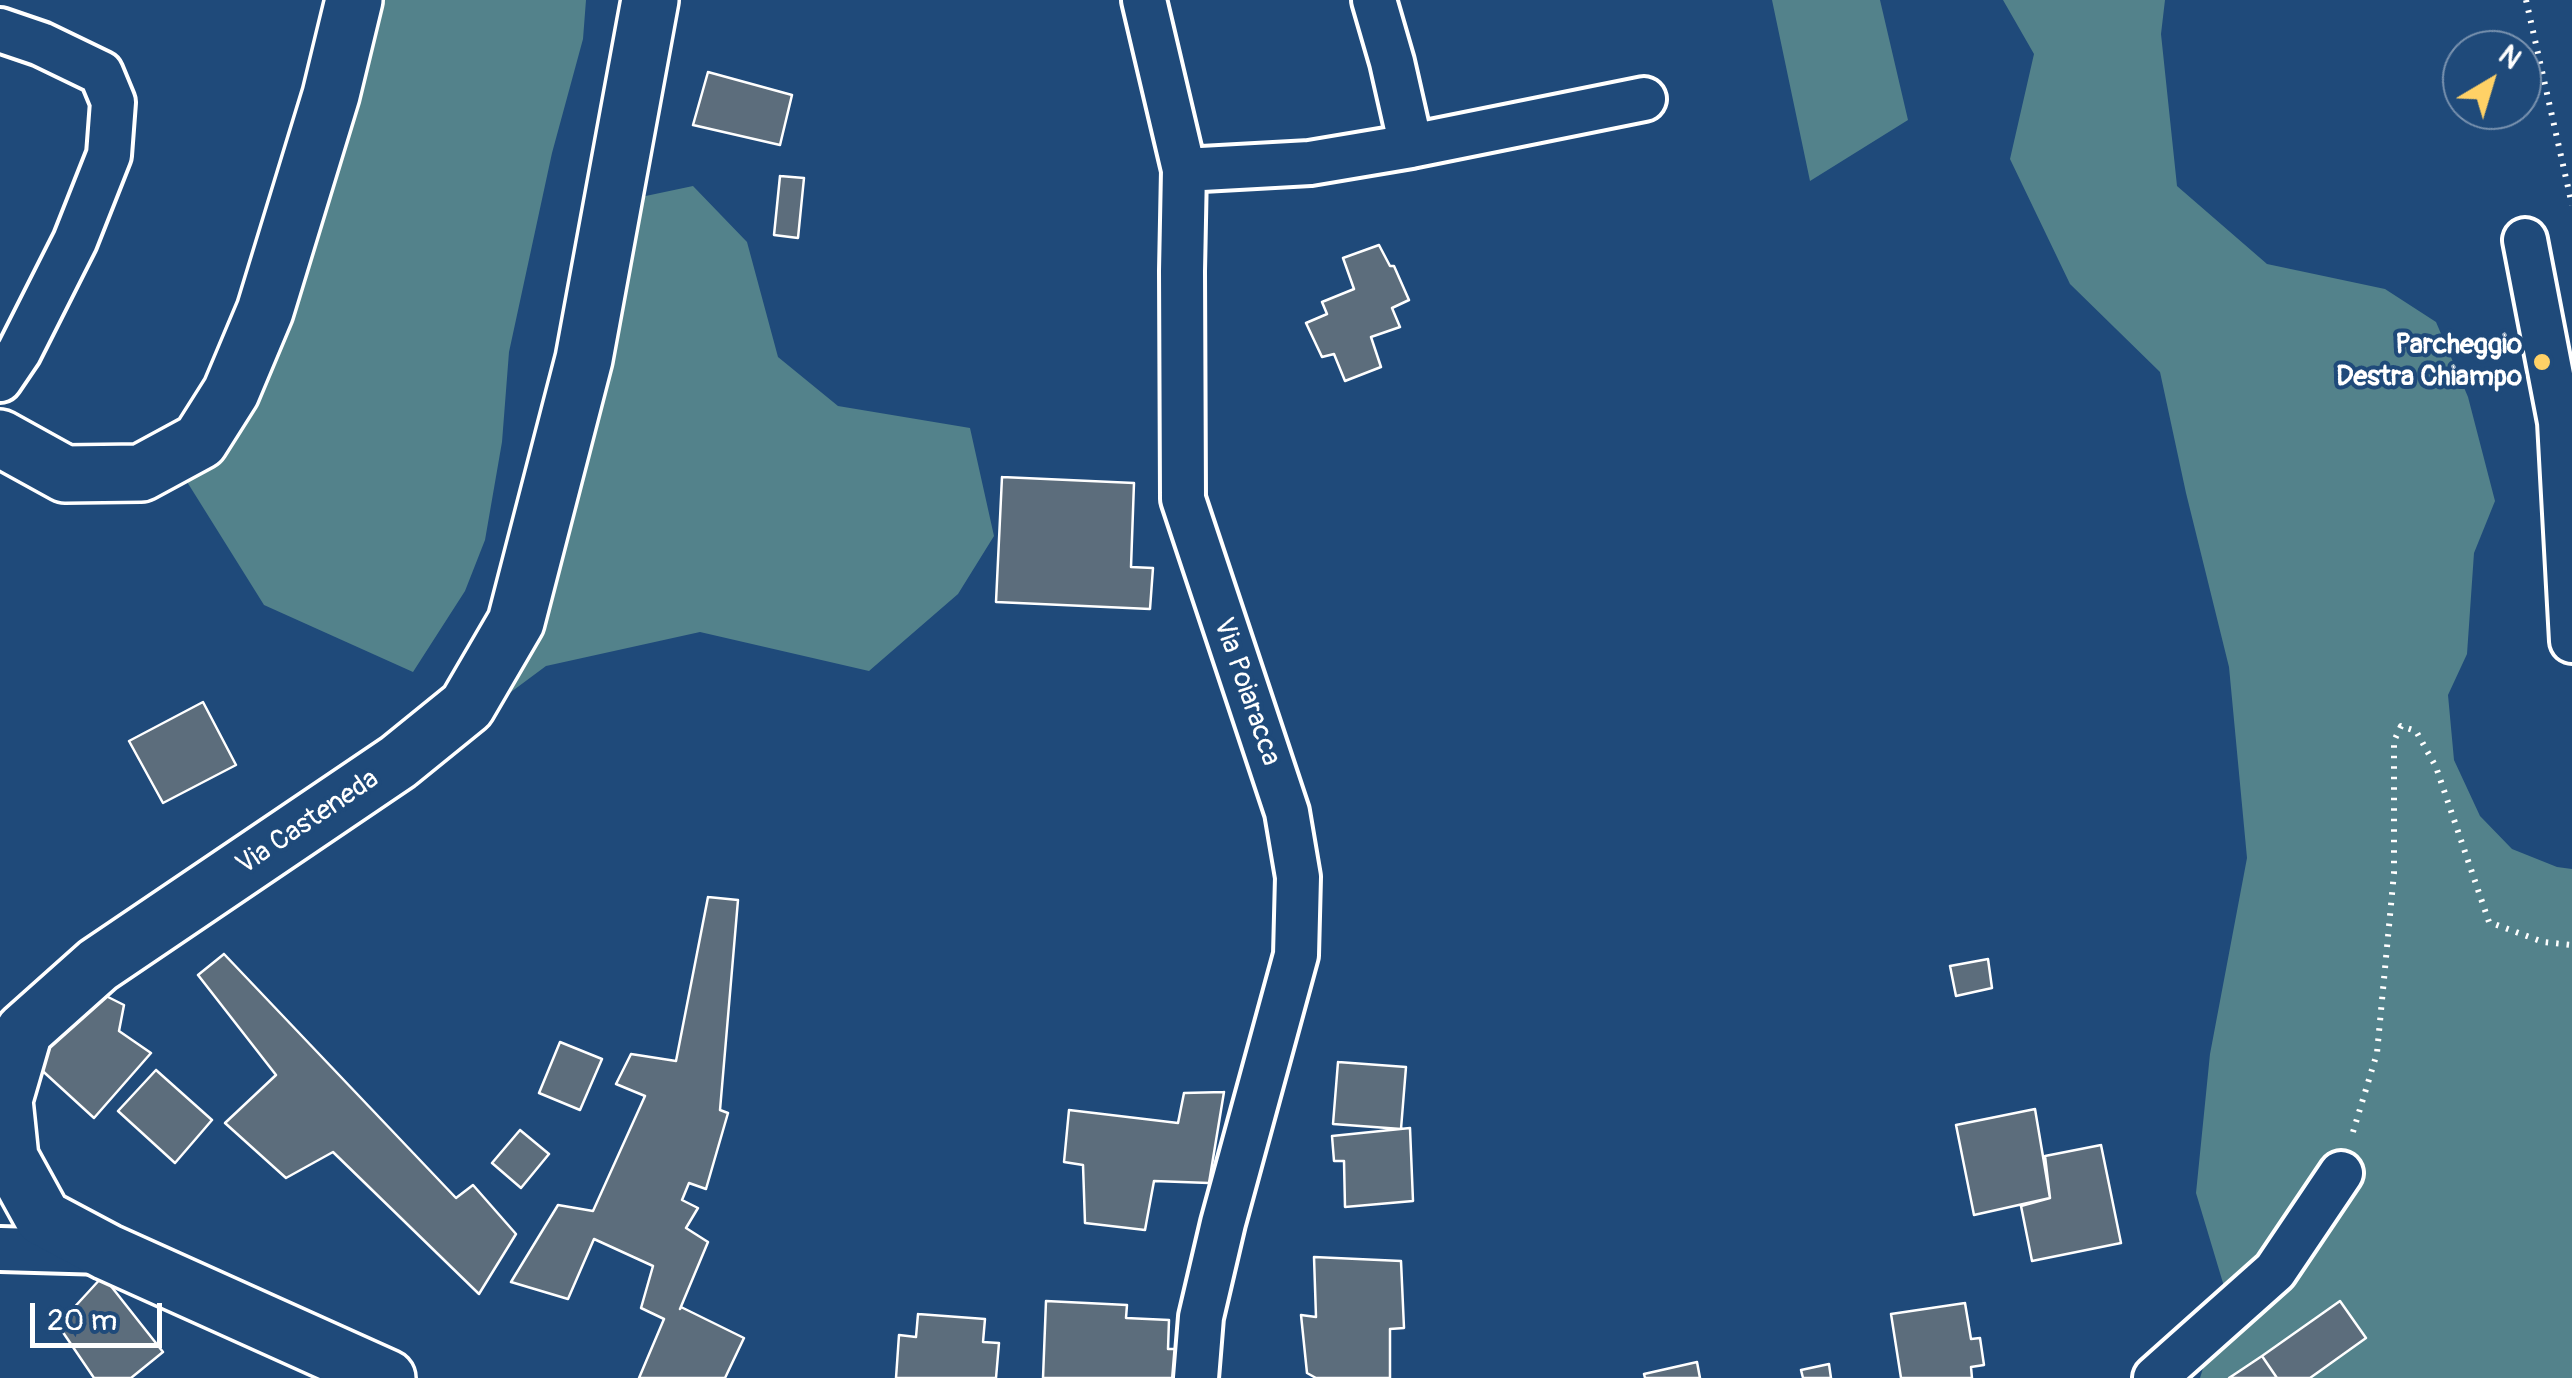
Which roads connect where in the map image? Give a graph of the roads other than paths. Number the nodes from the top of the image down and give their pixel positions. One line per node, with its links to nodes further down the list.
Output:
1 (354, 0): 11 (street)
2 (650, 0): 13 (street, Via Casteneda)
3 (1144, 0): 8 (street, Via Poiaracca)
4 (1374, 0): 7 (street)
5 (0, 30): 10 (street)
6 (1644, 99): 7 (street)
7 (1412, 146): 8 (street)
8 (1184, 170): 18 (street, Via Poiaracca)
9 (2525, 240): 12 (street)
10 (0, 380)
11 (0, 438)
12 (2572, 641)
13 (5, 1153): 16 (street, Via Casteneda)
14 (2341, 1172): 19 (street)
15 (0, 1249): 16 (street)
16 (107, 1252): 17 (street, Via Casteneda)
17 (387, 1378)
18 (1196, 1378)
19 (2155, 1378)

